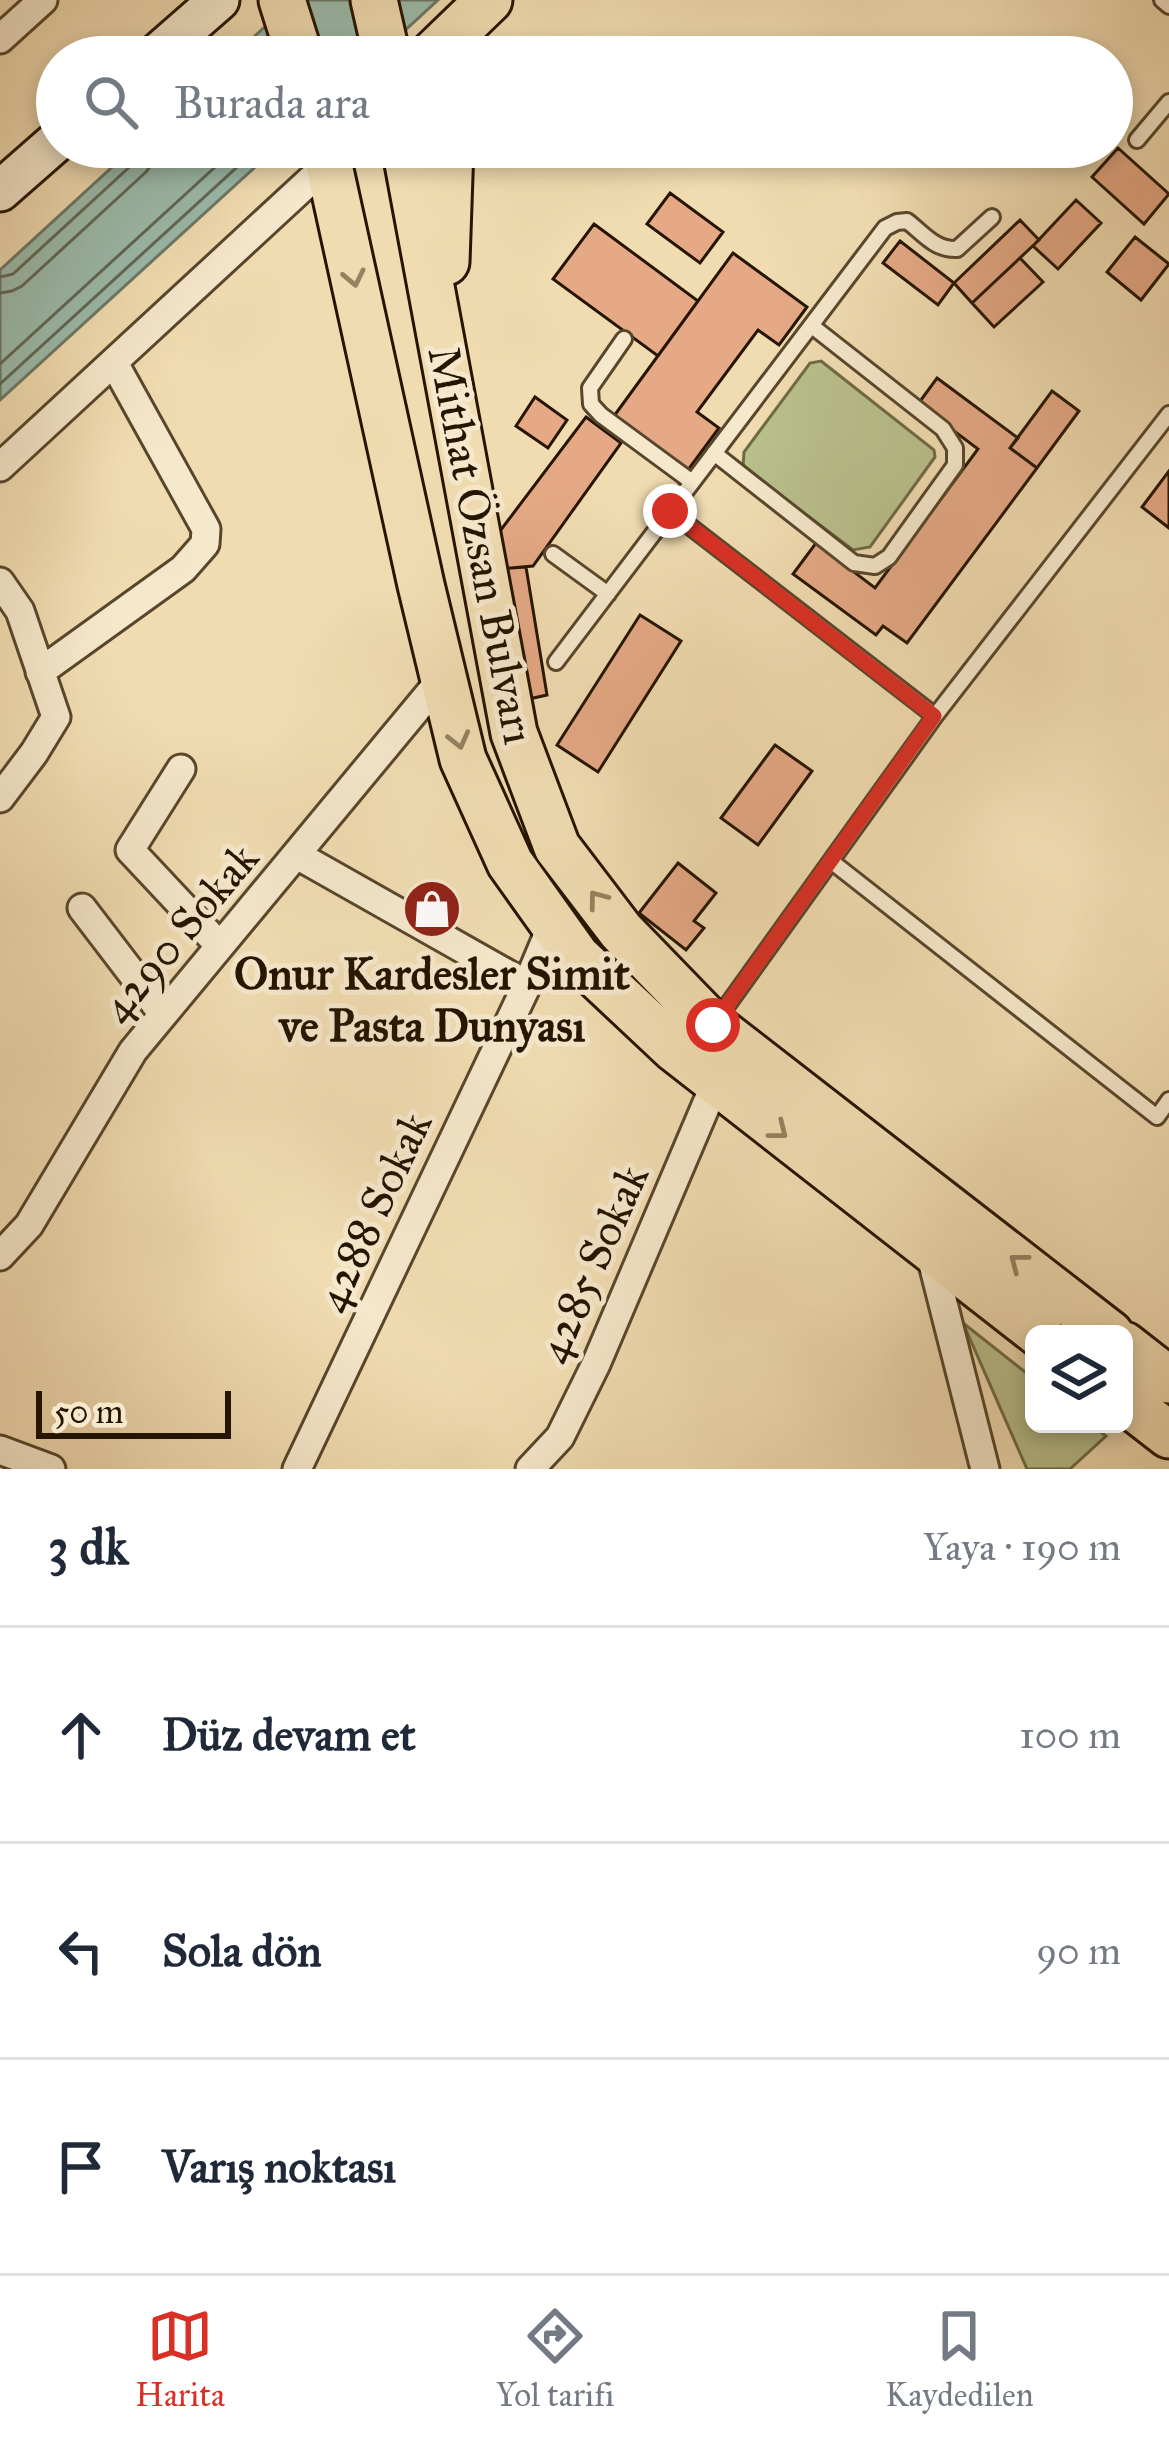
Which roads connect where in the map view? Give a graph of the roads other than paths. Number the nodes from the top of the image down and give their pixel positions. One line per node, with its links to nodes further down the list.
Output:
1 (44, 0): 13 (street)
2 (219, 0): 8 (main road)
3 (282, 0): 9 (main road)
4 (374, 0): 10 (main road)
5 (493, 0): 11 (main road); 12 (main road)
6 (1162, 0): 7 (lane)
7 (1169, 7)
8 (178, 36)
9 (293, 36)
10 (382, 36)
11 (453, 36)
12 (475, 36)
13 (0, 39)
14 (1169, 102): 15 (lane)
15 (1136, 140)
16 (36, 159): 21 (main road)
17 (316, 168): 26 (street)
18 (336, 168): 39 (main road, Mithat Özsan Bulvarı, one-way to 39)
19 (409, 168): 25 (main road, Mithat Özsan Bulvarı)
20 (448, 168): 25 (main road)
21 (0, 191)
22 (992, 217): 23 (lane)
23 (812, 326): 28 (lane); 28 (lane)
24 (624, 339): 30 (lane)
25 (442, 350): 50 (main road, Mithat Özsan Bulvarı, one-way to 25)
26 (114, 363): 29 (street); 38 (street)
27 (1169, 414): 40 (lane)
28 (714, 454): 30 (lane)
29 (0, 466)
30 (692, 482): 31 (lane)
31 (670, 511): 34 (lane); 40 (lane)
32 (554, 554): 34 (lane)
33 (0, 582): 35 (street)
34 (608, 594): 37 (lane)
35 (20, 611): 36 (street); 38 (street)
36 (0, 637)
37 (556, 662)
38 (40, 673): 42 (street)
39 (444, 676): 43 (street, 4290 Sokak); 46 (main road, Mithat Özsan Bulvarı, one-way to 46)
40 (934, 716): 44 (lane)
41 (182, 769): 47 (street)
42 (0, 798)
43 (297, 856): 47 (street, 4290 Sokak); 48 (street)
44 (831, 861): 50 (lane); 52 (lane)
45 (82, 908): 49 (street)
46 (553, 923): 48 (street, 4288 Sokak); 51 (main road, Mithat Özsan Bulvarı)
47 (220, 946): 49 (street, 4290 Sokak)
48 (526, 986): 63 (street, 4288 Sokak)
49 (163, 1014): 54 (street, 4290 Sokak)
50 (713, 1025): 56 (main road, Mithat Özsan Bulvarı, one-way to 50)
51 (716, 1082): 53 (main road, Mithat Özsan Bulvarı, one-way to 53); 64 (street, 4285 Sokak)
52 (1169, 1100)
53 (929, 1248): 55 (main road, Mithat Özsan Bulvarı); 65 (street)
54 (0, 1256)
55 (1028, 1325)
56 (1098, 1325)
57 (1133, 1352): 58 (main road)
58 (1169, 1379)
59 (1133, 1407): 60 (main road)
60 (1169, 1435)
61 (0, 1450): 62 (street)
62 (51, 1469)
63 (297, 1469)
64 (530, 1469)
65 (985, 1469)

